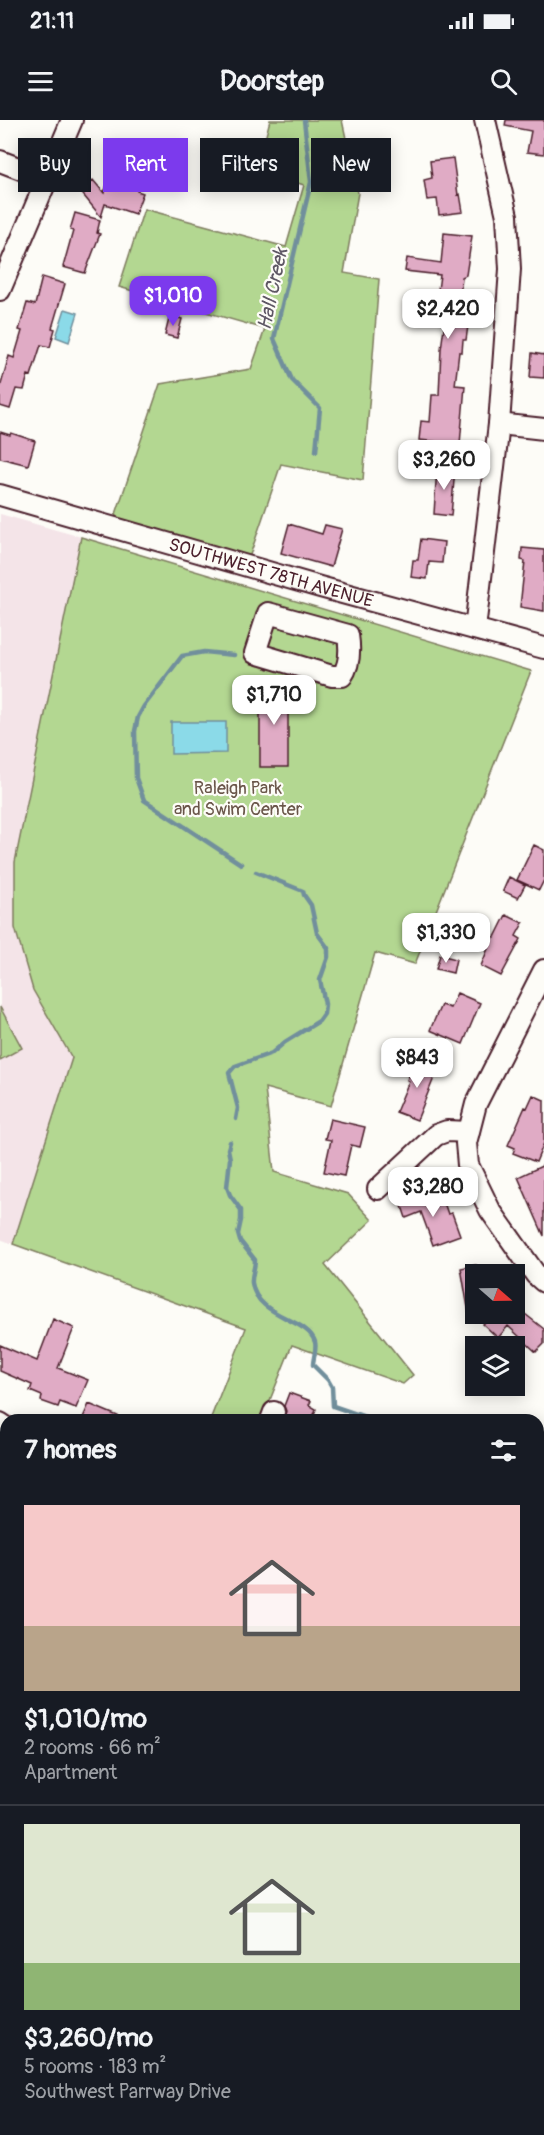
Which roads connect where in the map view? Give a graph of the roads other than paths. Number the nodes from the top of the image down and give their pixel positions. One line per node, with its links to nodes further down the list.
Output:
1 (72, 120): 3 (street)
2 (485, 120): 8 (street)
3 (64, 138)
4 (0, 161): 5 (street)
5 (18, 168)
6 (41, 192): 7 (street)
7 (0, 290)
8 (499, 424): 9 (street); 11 (street)
9 (544, 429)
10 (0, 495): 11 (street, SOUTHWEST 78TH AVENUE)
11 (475, 628): 13 (street, SOUTHWEST 78TH AVENUE)
12 (348, 635): 12 (street)
13 (544, 648)
14 (544, 970): 15 (street)
15 (469, 1131): 16 (street); 17 (street)
16 (378, 1189)
17 (544, 1282)

